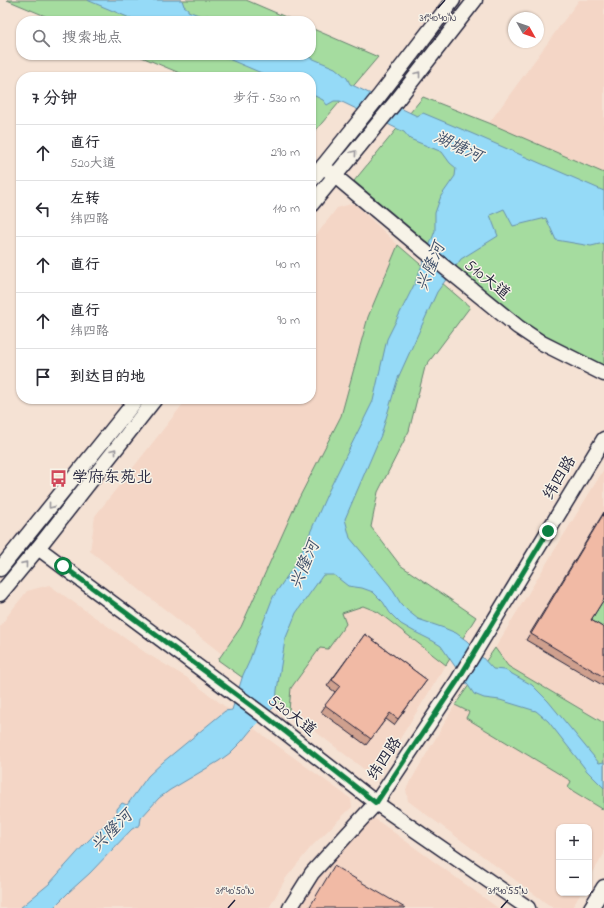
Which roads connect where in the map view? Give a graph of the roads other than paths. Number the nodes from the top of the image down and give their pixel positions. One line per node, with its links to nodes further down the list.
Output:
1 (453, 0): 3 (street)
2 (475, 0): 5 (street, one-way to 2)
3 (323, 166): 4 (street); 5 (street, 510大道)
4 (316, 175)
5 (335, 176): 6 (street); 7 (street, 510大道)
6 (316, 199)
7 (604, 374)
8 (132, 404): 12 (street, one-way to 12)
9 (151, 404): 11 (street, one-way to 9)
10 (604, 439): 14 (street, 纬四路)
11 (38, 548): 13 (street, one-way to 11); 14 (street, 520大道)
12 (0, 569)
13 (0, 594)
14 (376, 803): 16 (street, 纬四路); 17 (street, 520大道)
15 (604, 887): 18 (street)
16 (290, 908)
17 (528, 908)
18 (591, 908)

